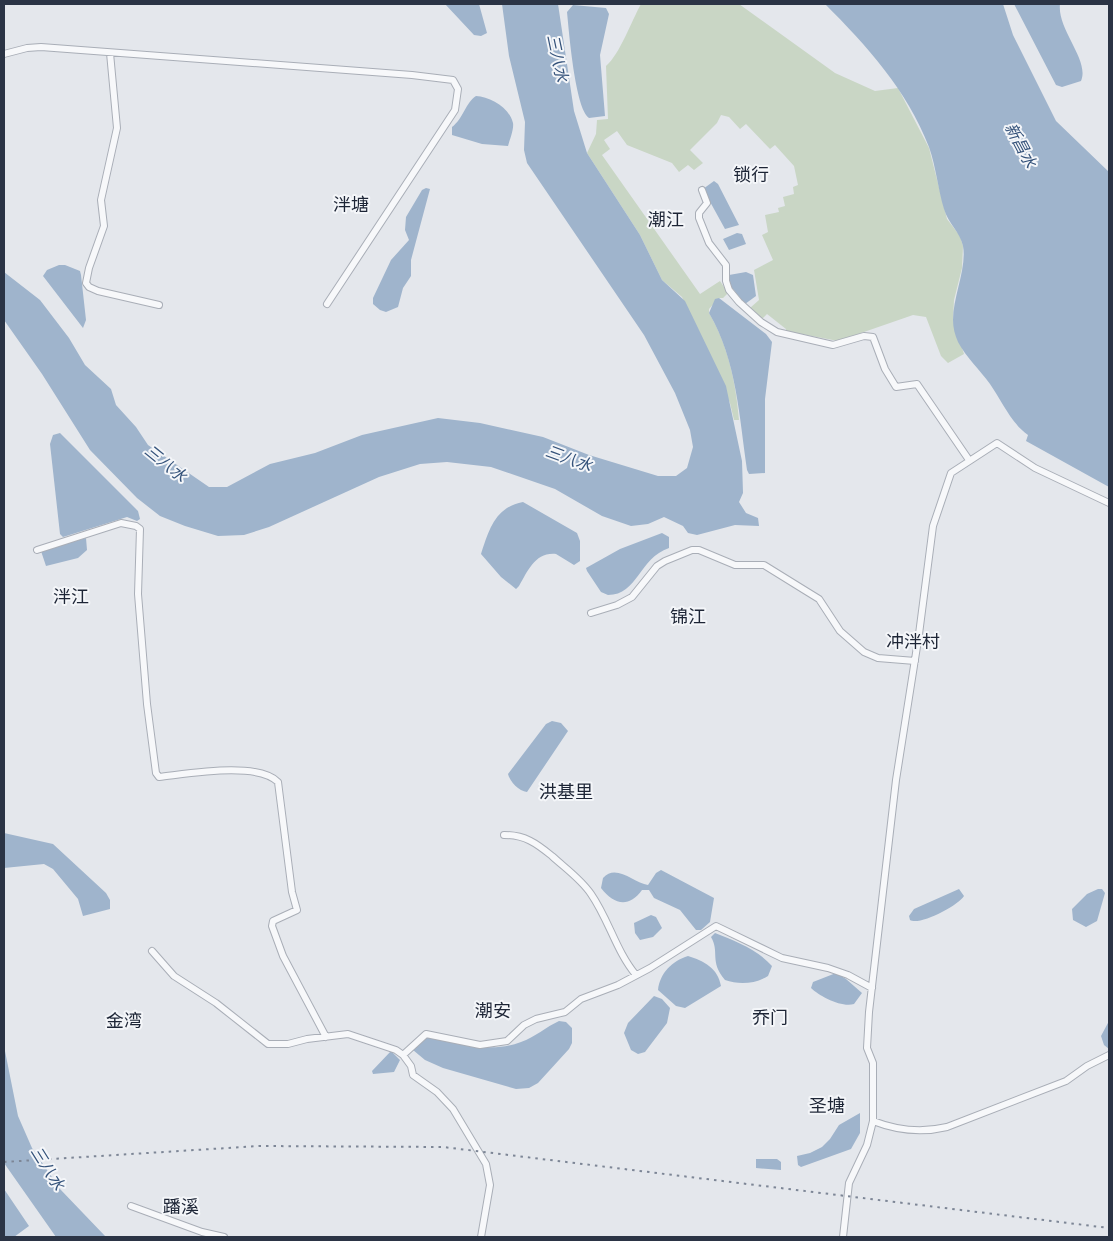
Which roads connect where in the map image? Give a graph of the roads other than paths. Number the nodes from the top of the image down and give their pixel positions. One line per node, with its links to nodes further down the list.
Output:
1 (110, 53): 2 (street); 4 (street); 5 (street)
2 (4, 54)
3 (702, 190): 6 (street)
4 (327, 304)
5 (159, 305)
6 (969, 460): 7 (street); 10 (street)
7 (1109, 503)
8 (37, 550): 15 (street)
9 (591, 614): 10 (street)
10 (915, 661): 14 (street)
11 (504, 834): 13 (street)
12 (152, 951): 15 (street)
13 (636, 975): 14 (street); 16 (street)
14 (872, 988): 18 (street)
15 (326, 1037): 16 (street)
16 (403, 1055): 21 (street)
17 (1109, 1055): 18 (street)
18 (873, 1121): 22 (street)
19 (131, 1206): 20 (street)
20 (224, 1237)
21 (481, 1237)
22 (843, 1237)

